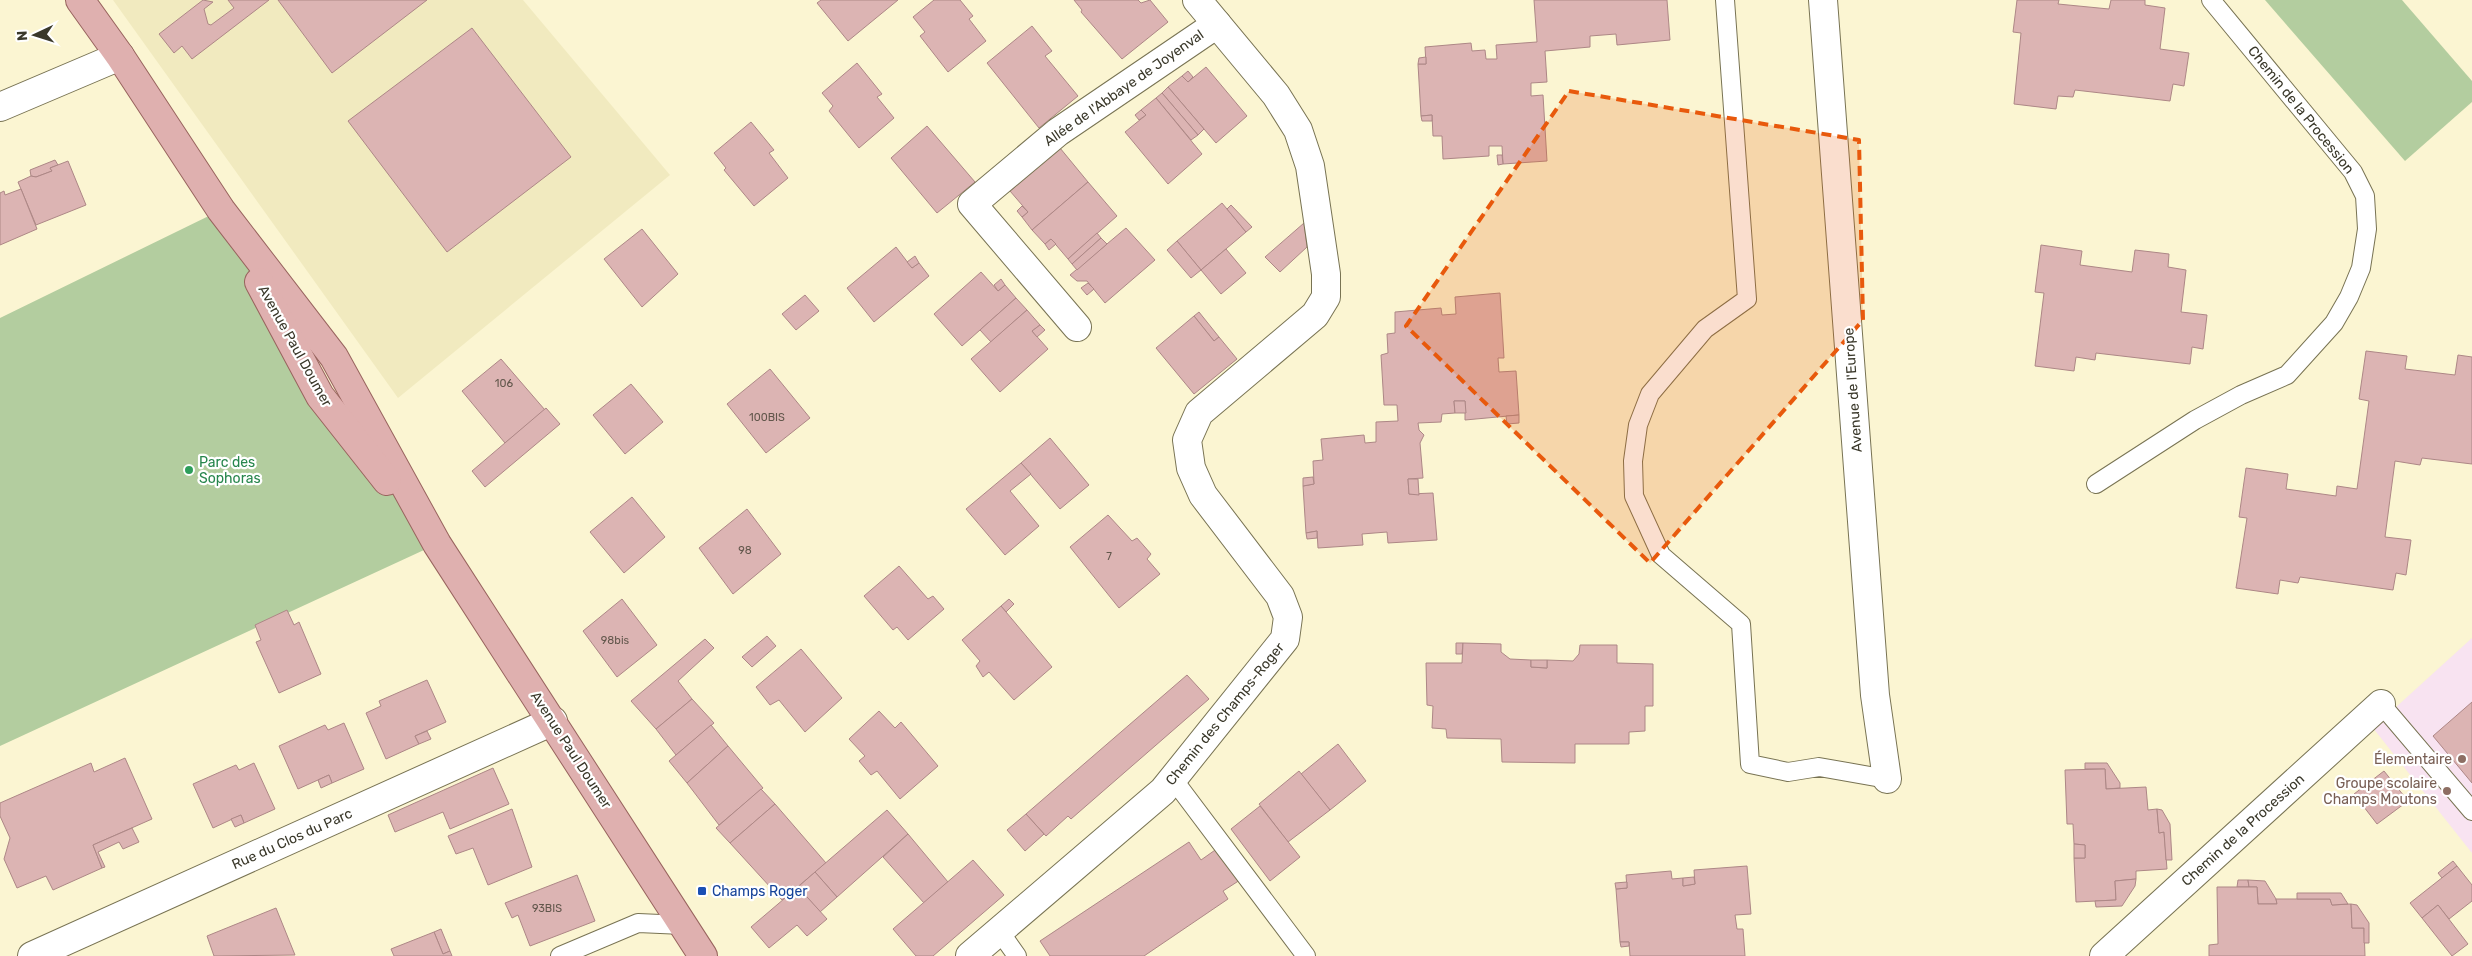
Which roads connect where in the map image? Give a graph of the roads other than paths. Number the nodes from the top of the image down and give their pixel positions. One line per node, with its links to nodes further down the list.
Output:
1 (80, 0): 7 (main road, Avenue Paul Doumer)
2 (1197, 0): 6 (street, Chemin des Champs-Roger)
3 (1724, 0): 13 (lane)
4 (1823, 0): 13 (street, Avenue de l'Europe)
5 (2211, 0): 10 (lane, Chemin de la Procession)
6 (1218, 24): 9 (street, Allée de l'Abbaye de Joyenval); 14 (street, Chemin des Champs-Roger)
7 (120, 56): 8 (street); 12 (main road, Avenue Paul Doumer)
8 (0, 107)
9 (1077, 327)
10 (2096, 484)
11 (2381, 704): 15 (lane); 24 (street, Chemin de la Procession)
12 (553, 722): 16 (main road, Avenue Paul Doumer); 18 (street, Rue du Clos du Parc)
13 (1888, 779)
14 (1172, 780): 17 (street, Chemin des Champs-Roger); 23 (lane)
15 (2472, 811)
16 (683, 925): 19 (lane); 20 (main road, Avenue Paul Doumer)
17 (1000, 932): 21 (street, Chemin des Champs-Roger); 22 (lane)
18 (32, 956)
19 (560, 956)
20 (703, 956)
21 (970, 956)
22 (1017, 956)
23 (1306, 956)
24 (2104, 956)

